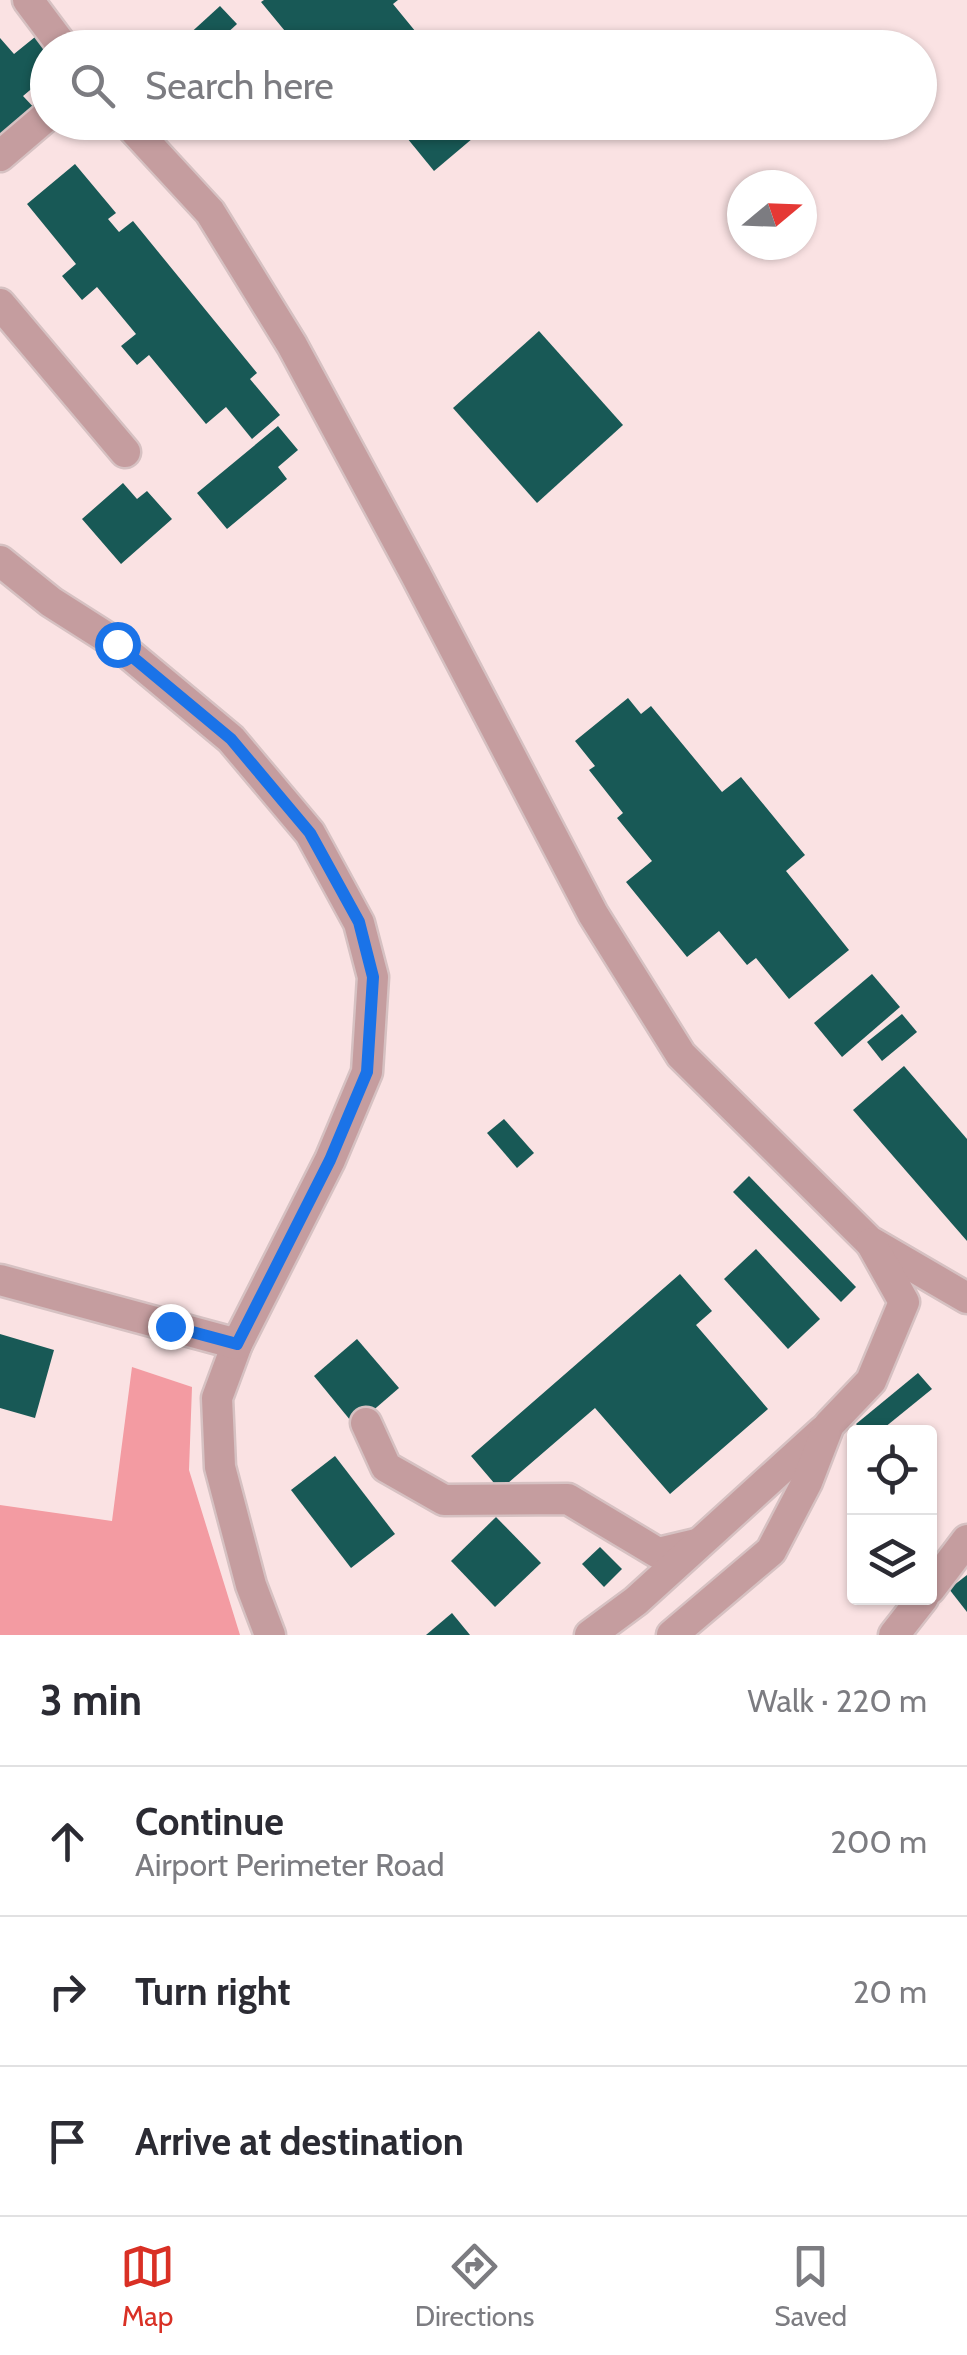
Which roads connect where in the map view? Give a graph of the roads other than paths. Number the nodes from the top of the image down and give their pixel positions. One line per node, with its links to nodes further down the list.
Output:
1 (28, 0): 2 (street)
2 (50, 30)
3 (30, 130): 5 (street)
4 (144, 140): 9 (street)
5 (0, 156)
6 (0, 304): 7 (street)
7 (125, 452)
8 (0, 561): 12 (street)
9 (869, 1241): 11 (street); 14 (street)
10 (0, 1280): 12 (street)
11 (967, 1298)
12 (237, 1344): 19 (street)
13 (366, 1423): 16 (street)
14 (829, 1426): 16 (street); 21 (street)
15 (967, 1540): 17 (street)
16 (696, 1544): 20 (street)
17 (937, 1580)
18 (918, 1605): 22 (street)
19 (270, 1635)
20 (590, 1635)
21 (672, 1635)
22 (894, 1635)

